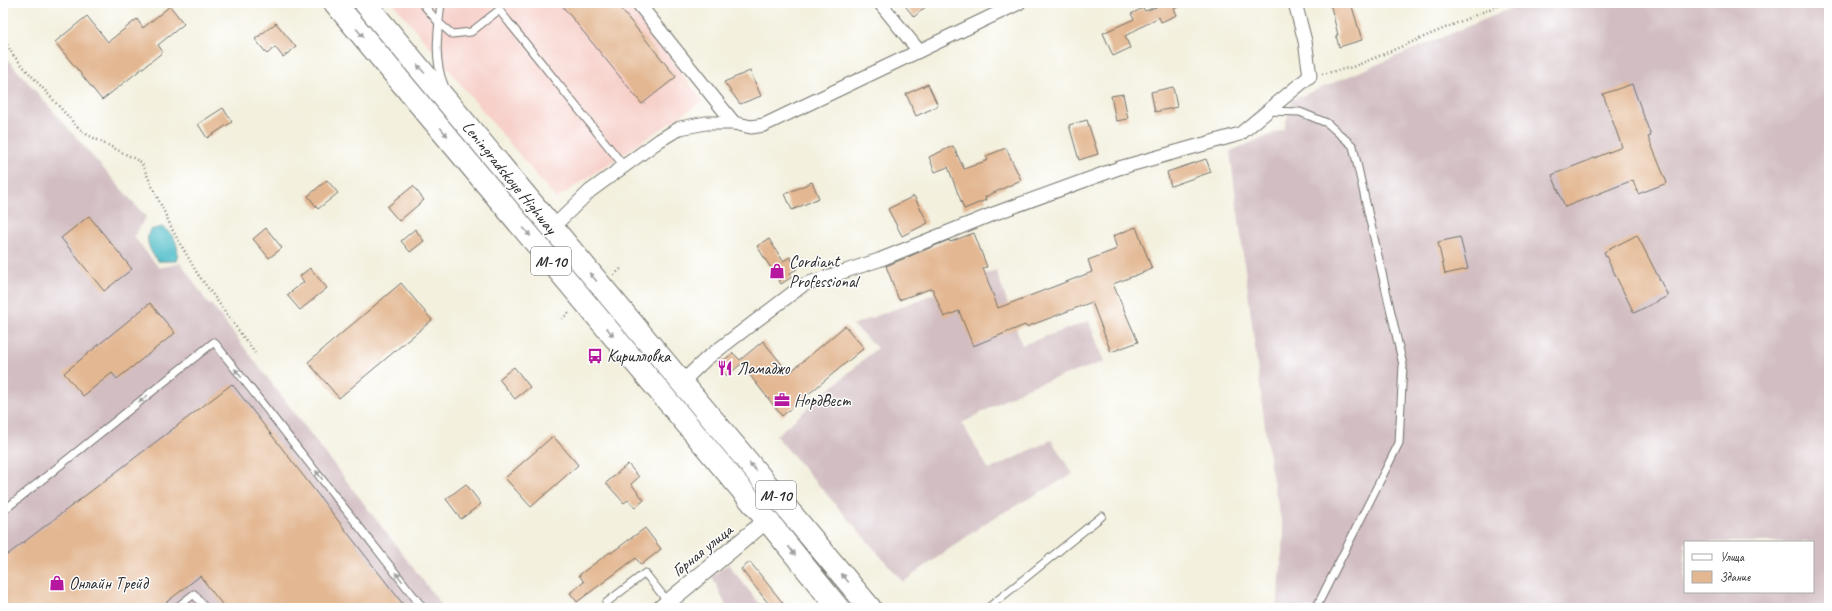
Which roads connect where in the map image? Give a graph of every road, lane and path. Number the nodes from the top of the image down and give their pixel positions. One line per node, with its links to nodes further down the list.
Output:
1 (335, 3): 27 (highway, Leningradskoye Highway / М-10, one-way to 27)
2 (365, 3): 15 (highway, Leningradskoye Highway / М-10, one-way to 2)
3 (422, 3): 10 (lane)
4 (441, 3): 10 (lane)
5 (638, 3): 16 (street)
6 (880, 3): 12 (street)
7 (1019, 3): 12 (street)
8 (1295, 3): 13 (street)
9 (1504, 3): 13 (path)
10 (439, 24): 15 (lane); 17 (lane)
11 (3, 38): 23 (path)
12 (919, 51): 16 (street)
13 (1310, 76): 14 (street)
14 (1268, 111): 24 (street); 36 (lane)
15 (457, 112): 18 (highway, Leningradskoye Highway / М-10)
16 (734, 123): 17 (street)
17 (624, 166): 18 (street)
18 (552, 228): 24 (highway, Leningradskoye Highway / М-10, one-way to 18)
19 (622, 267): 20 (path)
20 (611, 278)
21 (573, 310): 22 (path)
22 (562, 319)
23 (255, 353)
24 (682, 382): 34 (highway, Leningradskoye Highway / М-10, one-way to 24)
25 (3, 511): 32 (lane, one-way to 25)
26 (1102, 516): 35 (lane)
27 (767, 520): 29 (street, Горная улица); 33 (highway, Leningradskoye Highway / М-10, one-way to 33)
28 (606, 603): 29 (lane)
29 (664, 605)
30 (176, 608): 31 (lane)
31 (205, 608)
32 (423, 608)
33 (838, 608)
34 (870, 608)
35 (988, 608)
36 (1316, 608)

